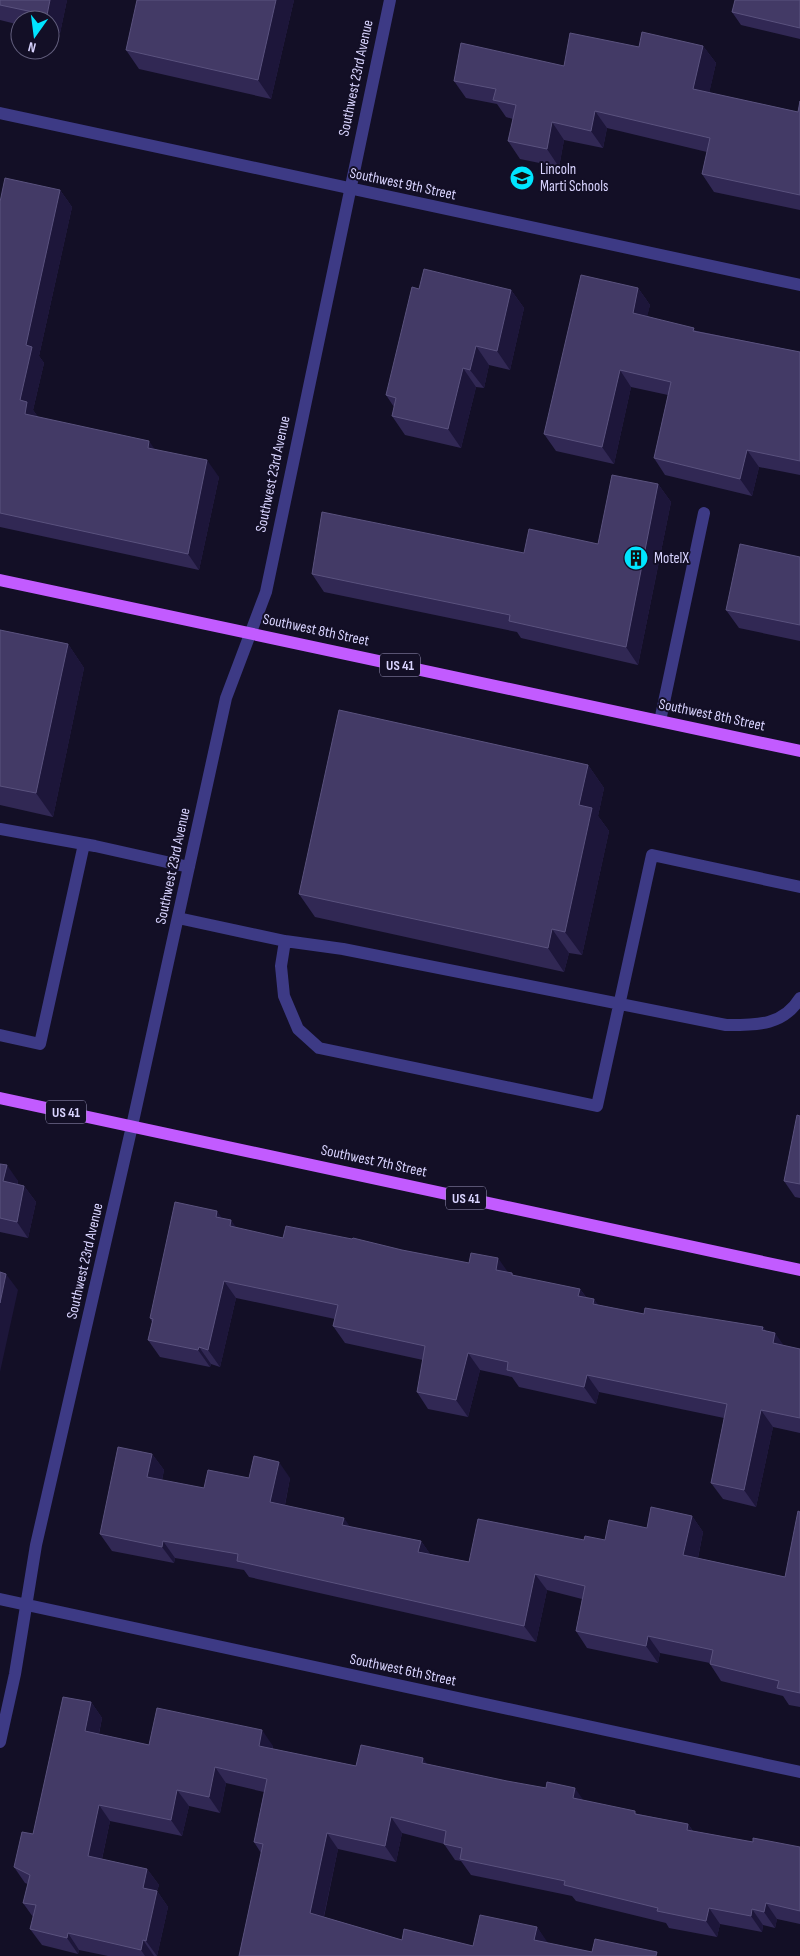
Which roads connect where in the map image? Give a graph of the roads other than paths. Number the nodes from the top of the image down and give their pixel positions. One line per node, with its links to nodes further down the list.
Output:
1 (390, 0): 3 (street, Southwest 23rd Avenue)
2 (0, 114): 3 (street, Southwest 9th Street)
3 (349, 189): 4 (street, Southwest 9th Street); 7 (street, Southwest 23rd Avenue)
4 (800, 285)
5 (704, 513): 8 (street)
6 (0, 580): 7 (main road, Southwest 8th Street / US 41)
7 (250, 633): 8 (main road, Southwest 8th Street / US 41); 12 (street, Southwest 23rd Avenue)
8 (660, 721): 9 (main road, Southwest 8th Street / US 41)
9 (800, 751)
10 (0, 829): 11 (street)
11 (84, 844): 12 (street); 18 (street)
12 (189, 867): 14 (street, Southwest 23rd Avenue)
13 (800, 887): 17 (street)
14 (178, 918): 15 (street); 20 (street, Southwest 23rd Avenue)
15 (285, 941): 17 (street); 17 (street)
16 (800, 998): 17 (street)
17 (618, 1004)
18 (0, 1035)
19 (0, 1098): 20 (main road, Southwest 7th Street / US 41)
20 (132, 1126): 21 (main road, Southwest 7th Street / US 41); 23 (street, Southwest 23rd Avenue)
21 (800, 1270)
22 (0, 1599): 23 (street, Southwest 6th Street)
23 (26, 1605): 24 (street, Southwest 23rd Avenue); 25 (street, Southwest 6th Street)
24 (0, 1742)
25 (800, 1772)

